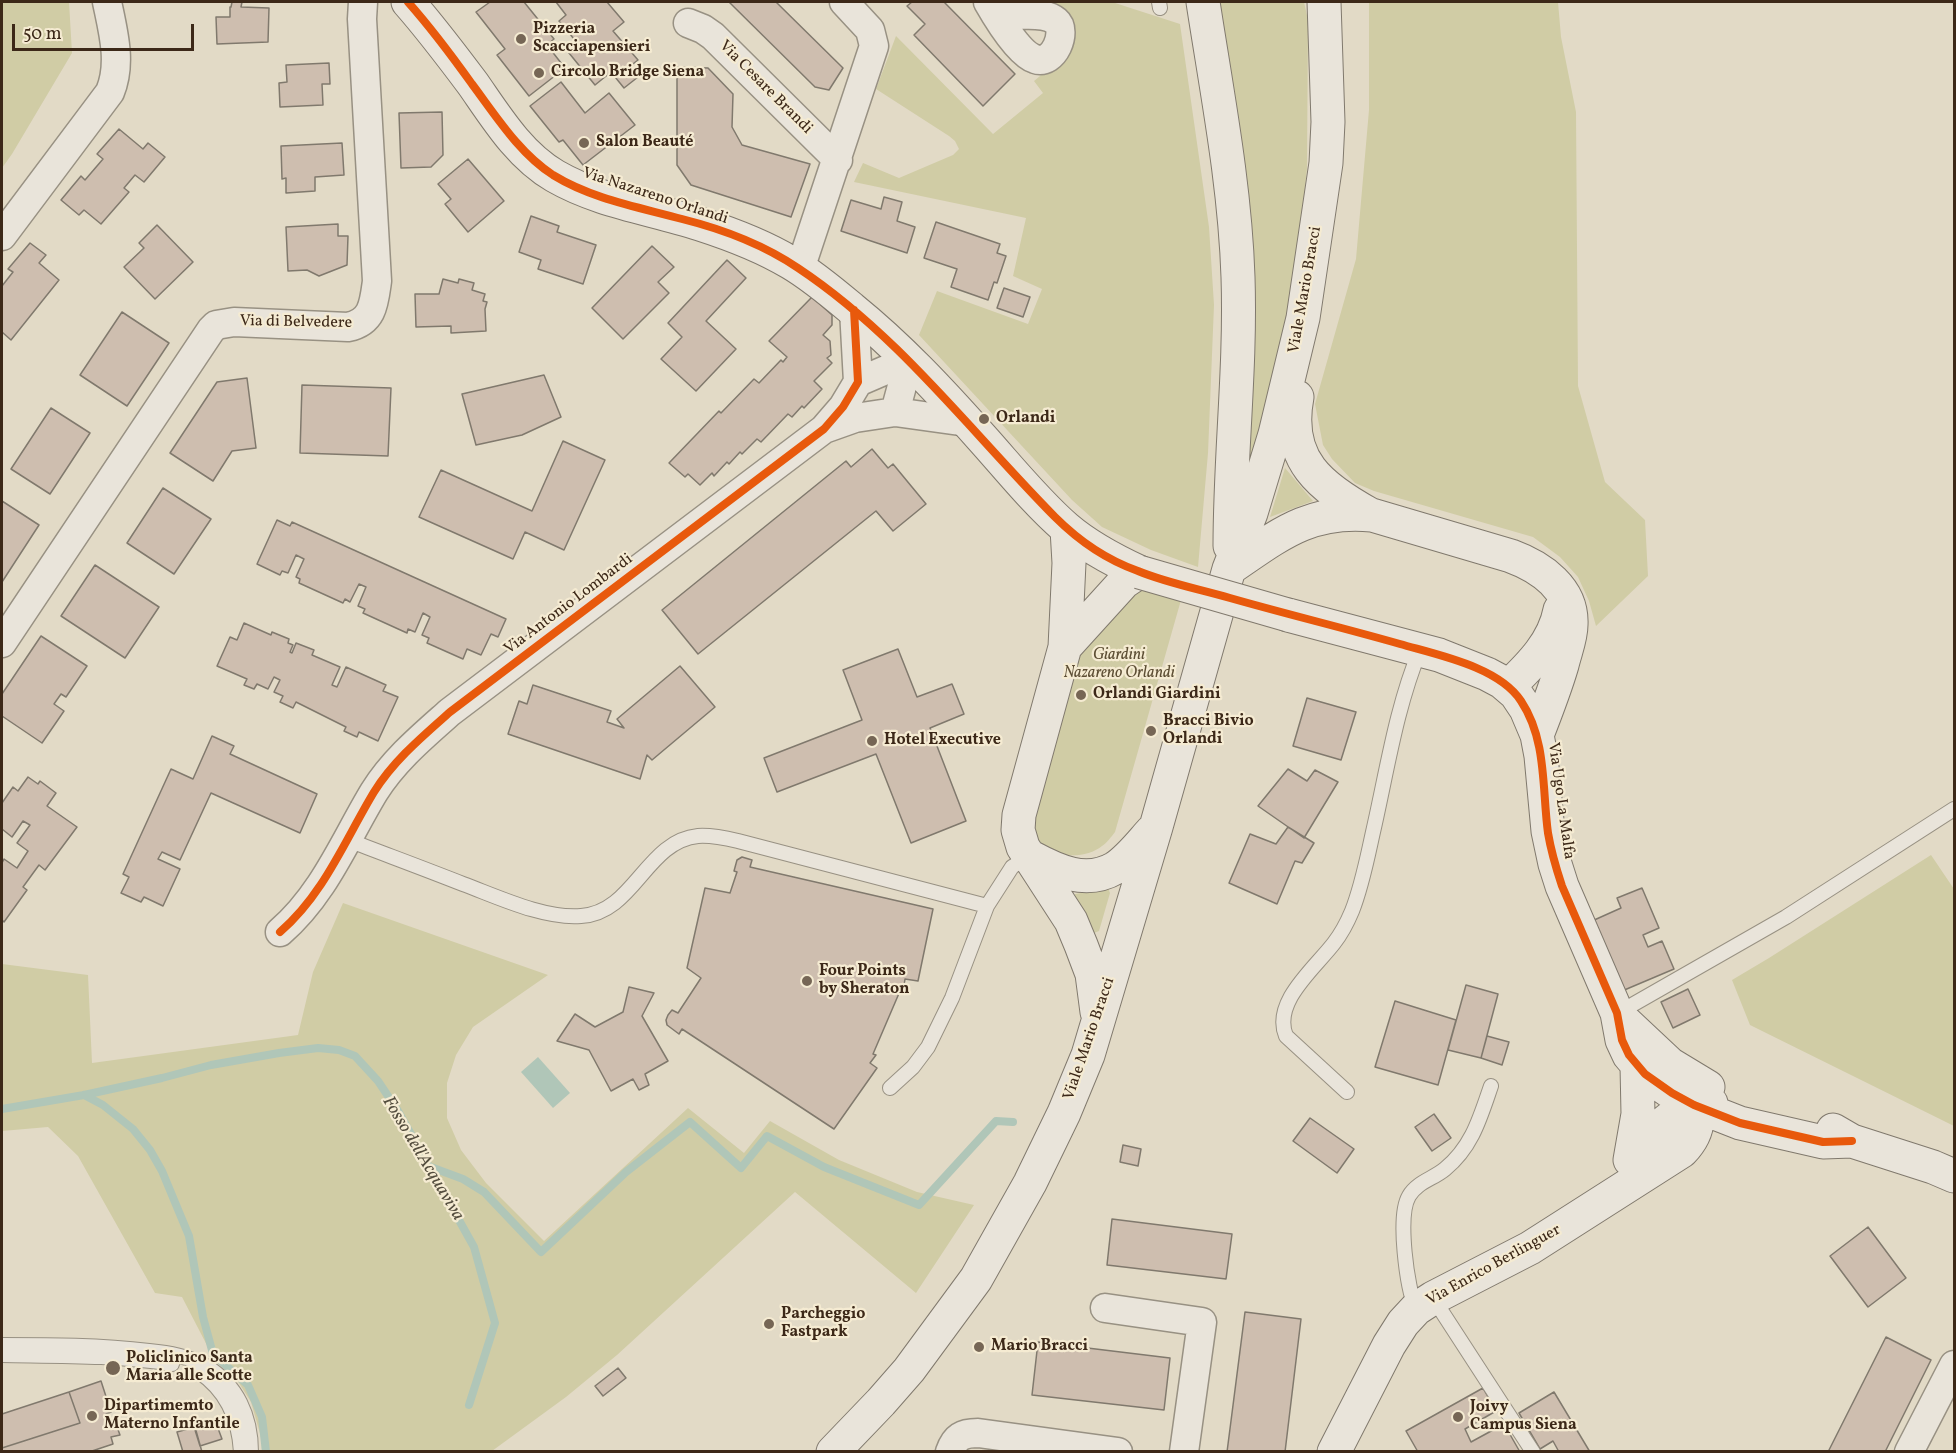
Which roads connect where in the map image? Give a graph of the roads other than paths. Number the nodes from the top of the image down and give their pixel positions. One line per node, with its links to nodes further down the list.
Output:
1 (107, 2): 11 (street)
2 (363, 2): 25 (street, Via di Belvedere)
3 (408, 2): 12 (street, Via Nazareno Orlandi)
4 (844, 2): 10 (street)
5 (1313, 2): 9 (street)
6 (1324, 2): 9 (street, Viale Mario Bracci)
7 (1206, 8): 22 (street, Viale Mario Bracci)
8 (688, 23): 10 (street, Via Cesare Brandi)
9 (1328, 122): 14 (street, Viale Mario Bracci)
10 (838, 160): 12 (street)
11 (2, 236)
12 (801, 269): 13 (street, Via Nazareno Orlandi)
13 (854, 310): 15 (street, Via Nazareno Orlandi); 16 (street)
14 (1303, 318): 20 (street, Via Ugo La Malfa); 22 (street, Viale Mario Bracci)
15 (909, 360): 16 (street); 17 (street); 18 (street, Via Nazareno Orlandi)
16 (858, 382): 19 (street, Via Antonio Lombardi)
17 (895, 412): 18 (street, Via Antonio Lombardi); 19 (street, Via Antonio Lombardi)
18 (967, 422): 21 (street, Via Nazareno Orlandi)
19 (824, 429): 32 (street, Via Antonio Lombardi)
20 (1372, 515): 22 (street, Via Ugo La Malfa); 24 (street, Via Ugo La Malfa)
21 (1066, 529): 23 (street, Via Nazareno Orlandi); 26 (street)
22 (1230, 568): 31 (street, Viale Mario Bracci)
23 (1139, 572): 26 (street); 27 (street, Via Ugo La Malfa, bridge)
24 (1562, 592): 28 (street); 29 (street, Via Ugo La Malfa)
25 (2, 643)
26 (1065, 647): 33 (street)
27 (1420, 650): 28 (street, Via Ugo La Malfa); 41 (lane)
28 (1508, 687): 29 (street, Via Ugo La Malfa)
29 (1537, 735): 36 (street, Via Ugo La Malfa)
30 (1954, 809): 36 (lane)
31 (1156, 827): 33 (street); 37 (street, Viale Mario Bracci)
32 (348, 840): 34 (lane); 35 (street, Via Antonio Lombardi)
33 (1031, 857): 34 (lane); 37 (street)
34 (987, 906): 40 (lane)
35 (280, 932)
36 (1617, 1013): 38 (street, Via Ugo La Malfa)
37 (1099, 1020): 55 (street, Viale Mario Bracci)
38 (1643, 1056): 42 (street, Via Ugo La Malfa); 43 (street, Via Ugo La Malfa); 45 (street)
39 (1491, 1086): 48 (lane)
40 (890, 1088)
41 (1347, 1092)
42 (1694, 1105): 43 (street, Via Ugo La Malfa); 44 (street, Via Enrico Berlinguer); 45 (street)
43 (1778, 1122): 44 (street, Via Enrico Berlinguer); 46 (street, Via Ugo La Malfa)
44 (1682, 1150): 47 (street, Via Enrico Berlinguer)
45 (1632, 1154): 47 (street)
46 (1954, 1176)
47 (1619, 1190): 48 (street, Via Enrico Berlinguer)
48 (1424, 1304): 59 (street, Via Enrico Berlinguer); 60 (lane)
49 (1105, 1308): 58 (street)
50 (2, 1345): 54 (lane)
51 (2, 1355): 53 (lane)
52 (1954, 1365): 61 (street)
53 (241, 1452)
54 (251, 1452)
55 (832, 1452)
56 (950, 1452): 57 (street)
57 (1118, 1452)
58 (1184, 1452)
59 (1334, 1452)
60 (1533, 1452)
61 (1908, 1452)

